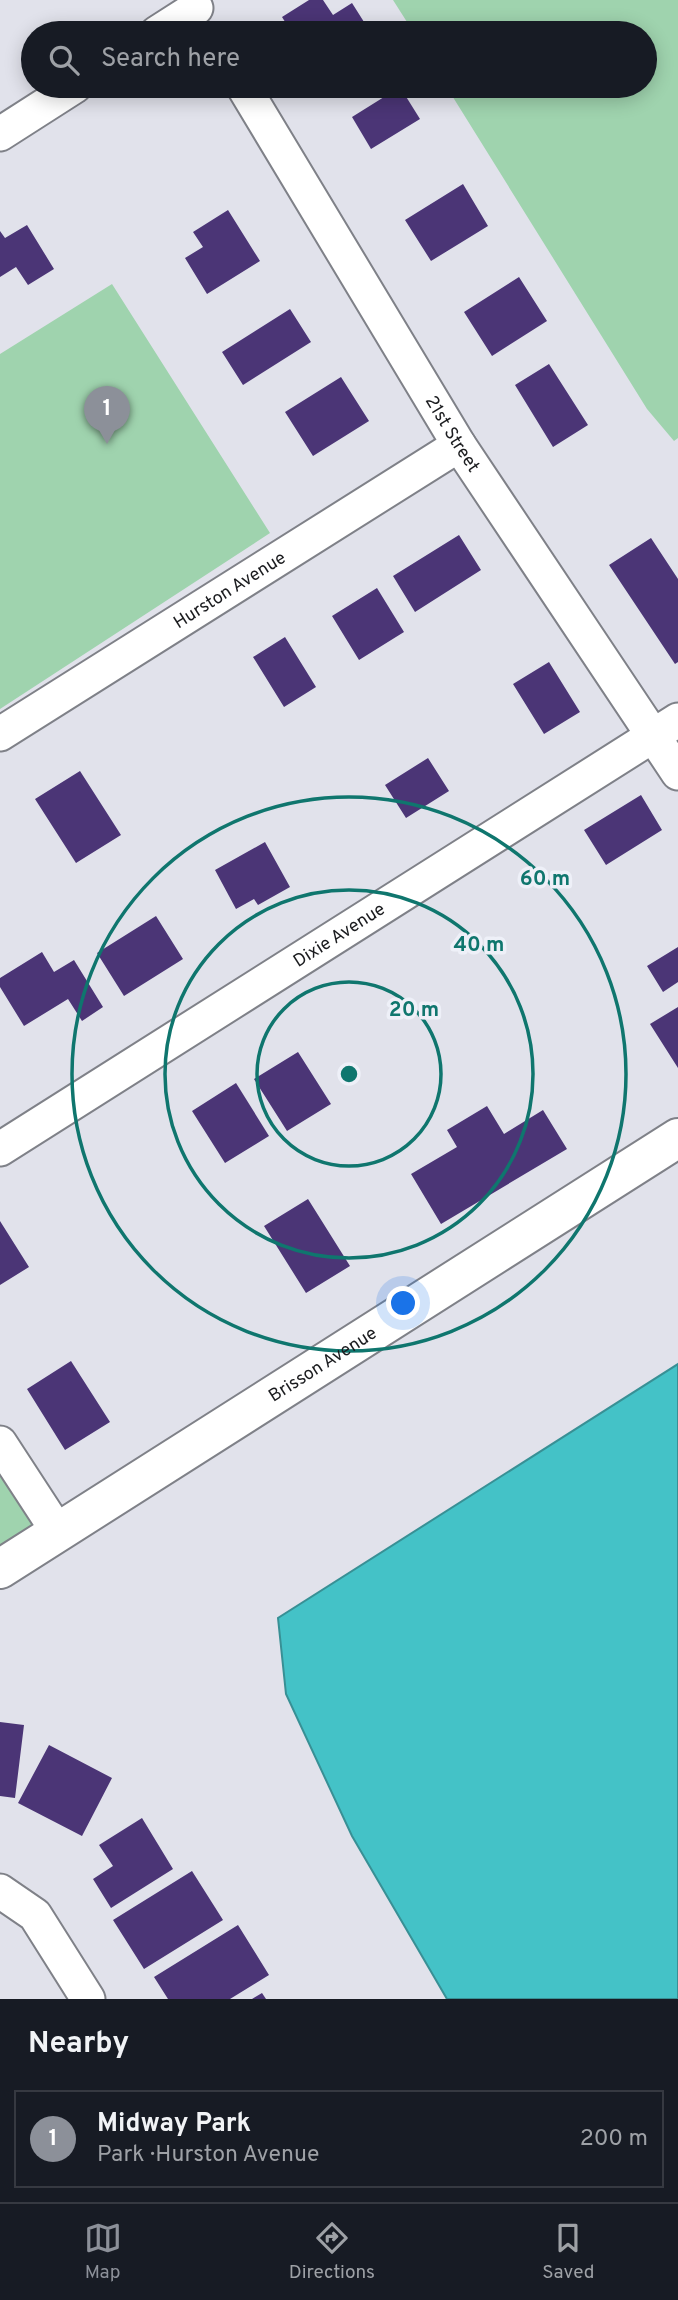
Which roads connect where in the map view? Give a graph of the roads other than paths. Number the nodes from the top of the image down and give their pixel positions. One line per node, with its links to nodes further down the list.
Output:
1 (56, 98): 3 (street)
2 (250, 98): 4 (street, 21st Street)
3 (0, 134)
4 (459, 445): 5 (street, 21st Street); 6 (street, Hurston Avenue)
5 (666, 728): 7 (street, 21st Street); 9 (street, Dixie Avenue)
6 (0, 734)
7 (678, 773)
8 (678, 1138): 11 (street, Brisson Avenue)
9 (0, 1149)
10 (0, 1443): 11 (street)
11 (58, 1532): 12 (street, Brisson Avenue)
12 (0, 1569)
13 (0, 1891): 14 (street)
14 (89, 1999)

